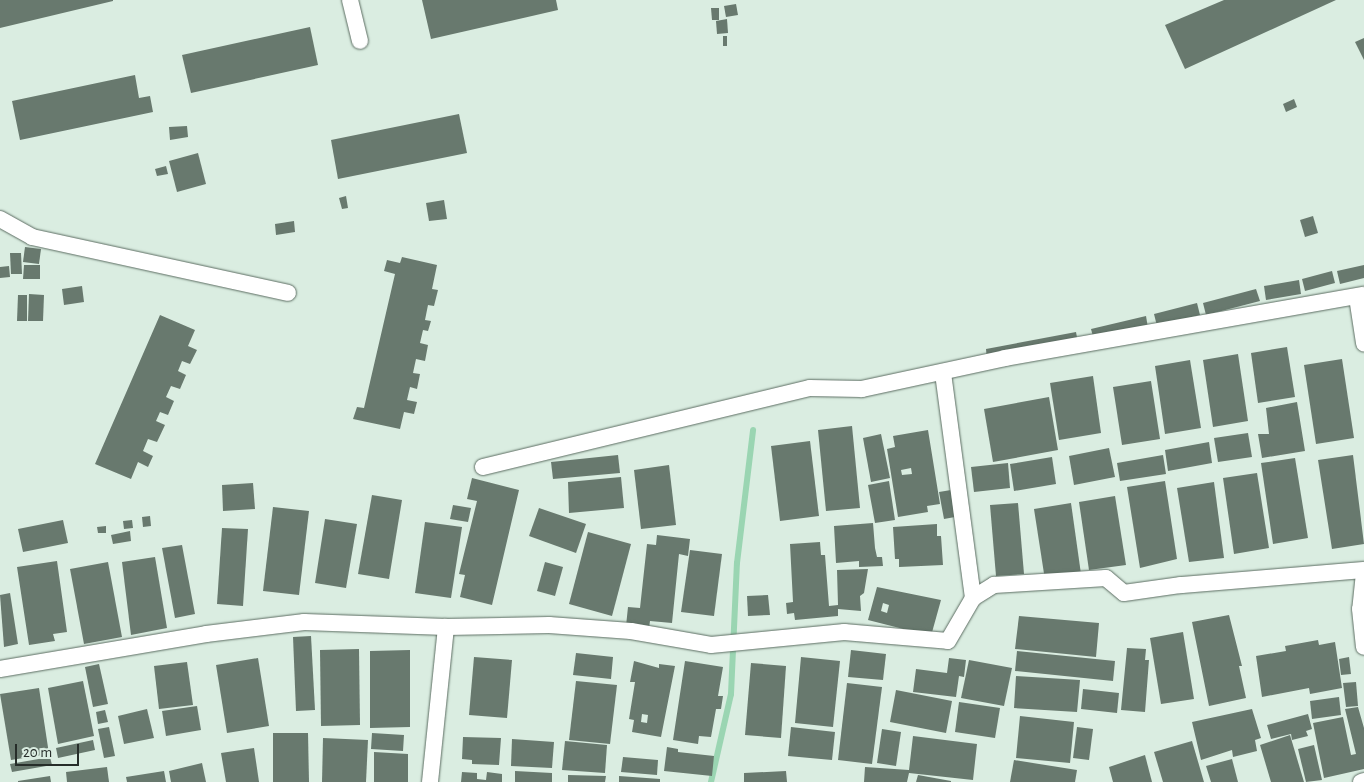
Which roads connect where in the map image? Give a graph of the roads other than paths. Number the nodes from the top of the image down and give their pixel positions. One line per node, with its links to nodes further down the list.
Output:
1 (350, 0): 2 (street)
2 (360, 41)
3 (0, 219): 4 (street)
4 (288, 292)
5 (1361, 296): 6 (street); 7 (street)
6 (1364, 343)
7 (943, 373): 8 (street); 10 (street)
8 (483, 467)
9 (1364, 571): 10 (street); 12 (street)
10 (973, 598): 11 (street)
11 (446, 627): 13 (street); 14 (street)
12 (1364, 646)
13 (0, 669)
14 (430, 782)

